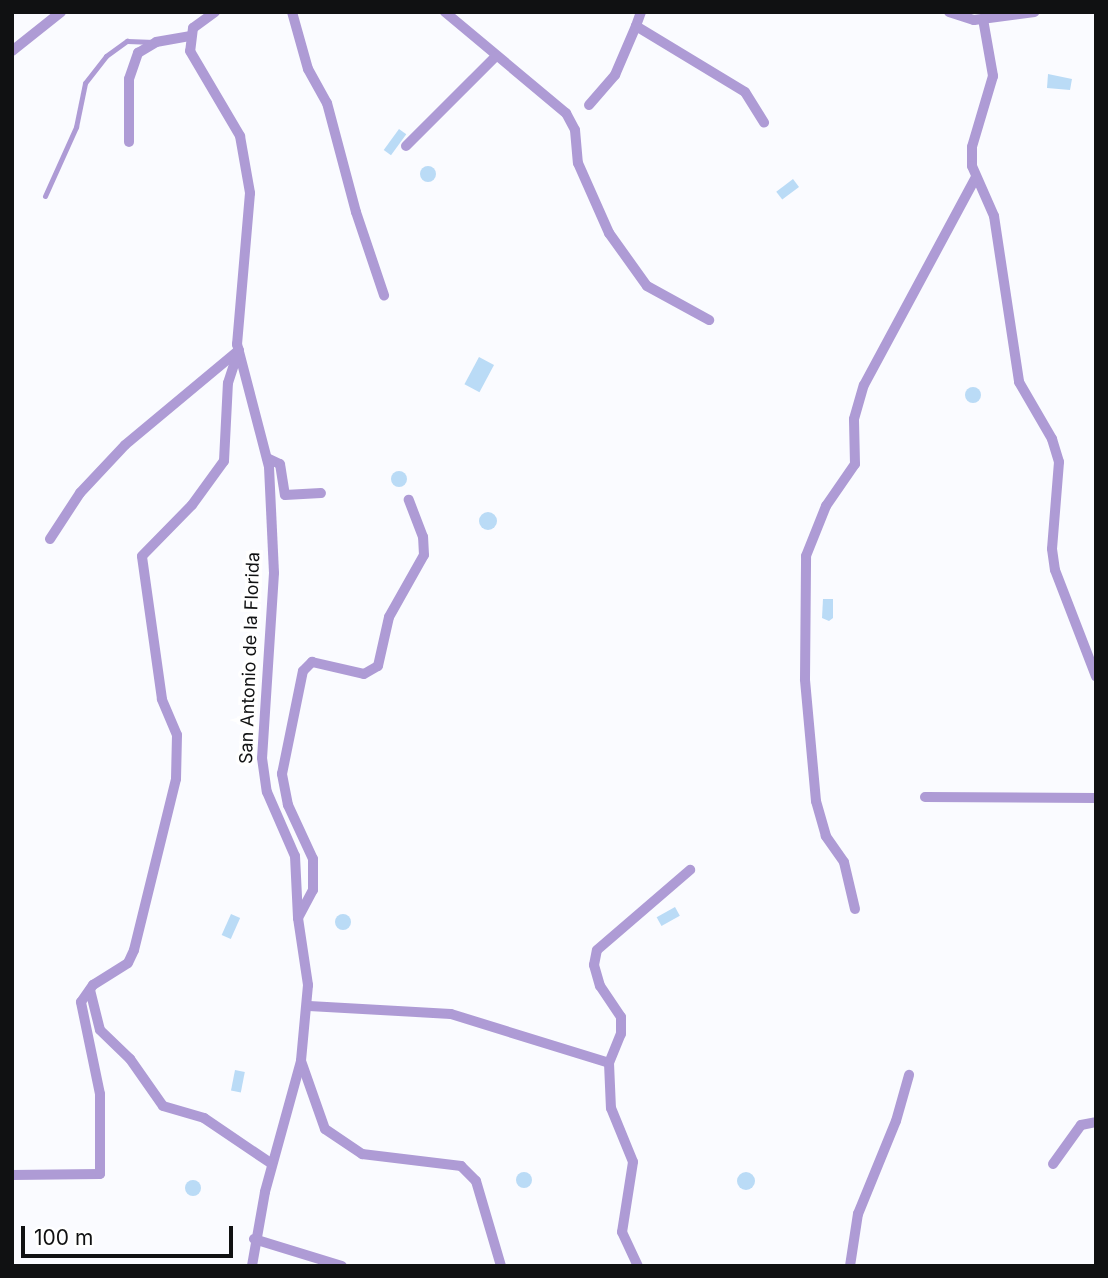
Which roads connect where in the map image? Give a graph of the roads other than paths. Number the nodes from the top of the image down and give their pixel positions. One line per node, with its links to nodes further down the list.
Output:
1 (61, 12): 12 (street)
2 (215, 12): 10 (street)
3 (292, 12): 20 (street)
4 (446, 12): 13 (street)
5 (642, 12): 9 (street)
6 (949, 12): 8 (street)
7 (1034, 12): 8 (street)
8 (983, 19): 18 (street)
9 (636, 26): 14 (street); 15 (street)
10 (188, 36): 11 (street); 22 (street, San Antonio de la Florida)
11 (156, 42): 16 (street); 19 (lane)
12 (12, 51)
13 (496, 56): 17 (street); 21 (street)
14 (589, 105)
15 (764, 122)
16 (129, 142)
17 (406, 146)
18 (976, 177): 27 (street); 31 (street)
19 (46, 196)
20 (384, 295)
21 (709, 320)
22 (239, 350): 23 (street, San Antonio de la Florida); 26 (street); 33 (street, San Antonio de la Florida)
23 (267, 458): 24 (street); 32 (street, San Antonio de la Florida)
24 (321, 493)
25 (409, 500): 32 (street)
26 (50, 539)
27 (1096, 676)
28 (925, 797): 29 (street)
29 (1096, 798)
30 (690, 870): 36 (street)
31 (855, 909)
32 (298, 918): 34 (street, San Antonio de la Florida)
33 (90, 990): 39 (street); 41 (street)
34 (309, 1006): 35 (street, San Antonio de la Florida); 36 (street)
35 (300, 1060): 39 (street, San Antonio de la Florida); 45 (street)
36 (610, 1063): 46 (street)
37 (909, 1074): 47 (street)
38 (1096, 1122): 40 (street)
39 (272, 1164): 42 (street, San Antonio de la Florida)
40 (1053, 1164)
41 (12, 1175)
42 (254, 1239): 43 (street, San Antonio de la Florida); 44 (street)
43 (251, 1266)
44 (342, 1266)
45 (501, 1266)
46 (638, 1266)
47 (850, 1266)

